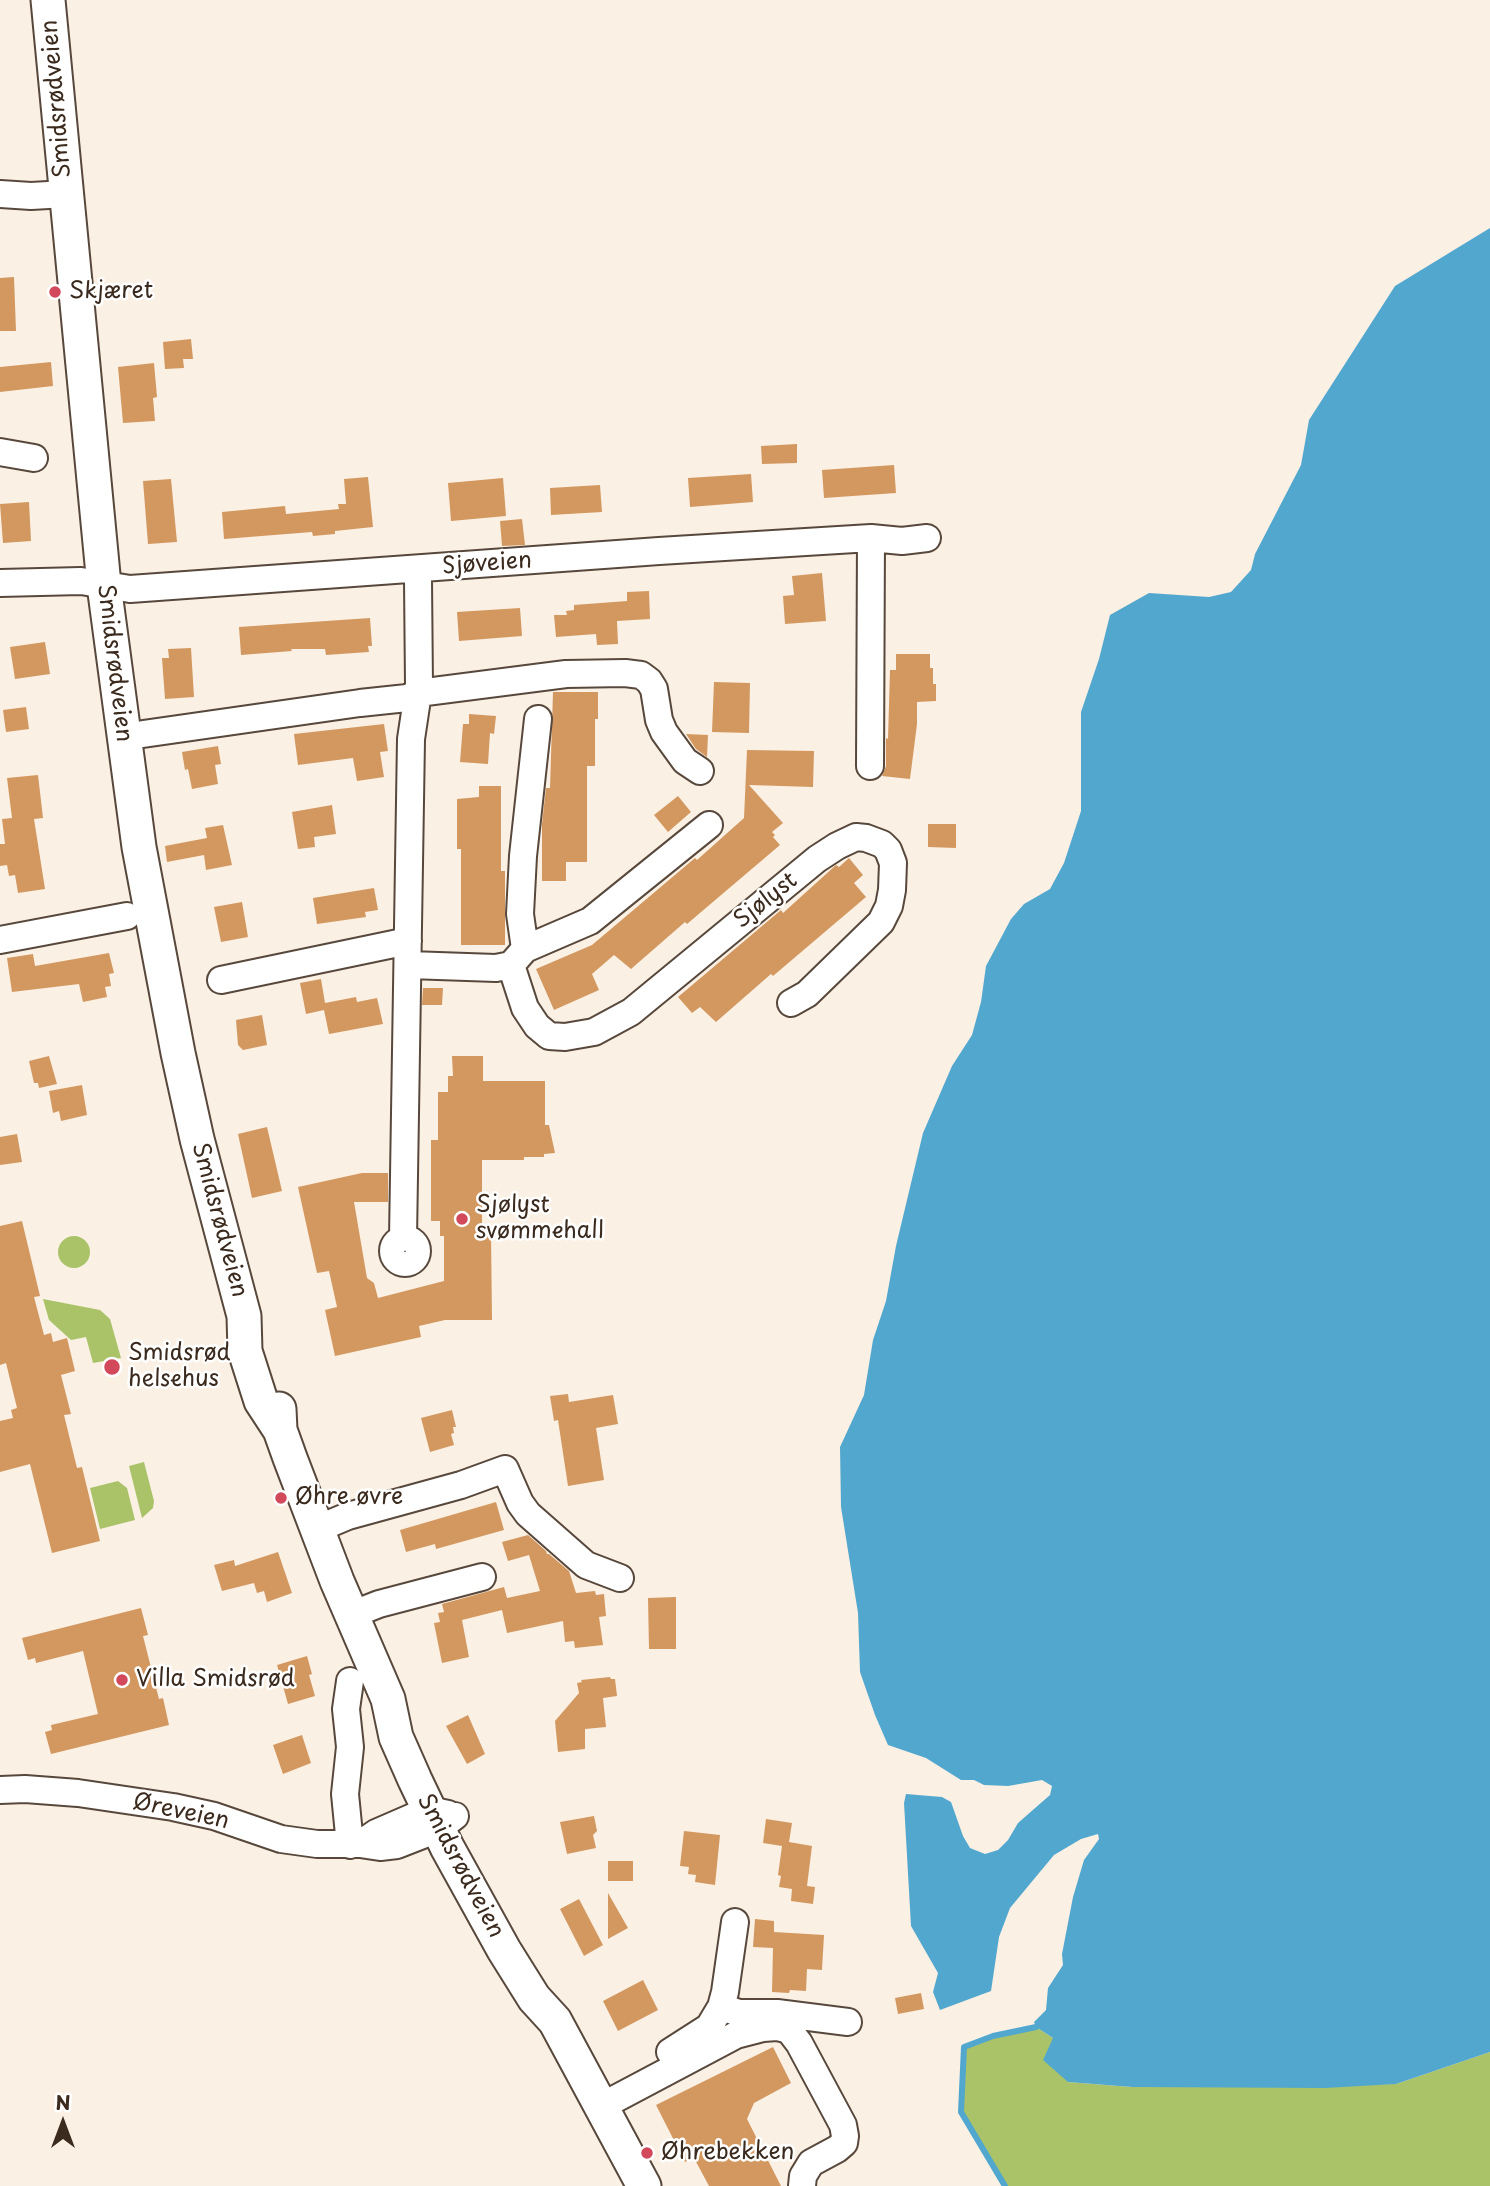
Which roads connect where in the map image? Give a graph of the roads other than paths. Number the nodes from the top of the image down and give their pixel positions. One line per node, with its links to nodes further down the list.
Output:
1 (48, 0): 3 (main road, Smidsrødveien)
2 (0, 194): 3 (street)
3 (66, 194): 10 (main road, Smidsrødveien)
4 (0, 452): 5 (street)
5 (34, 457)
6 (871, 538): 7 (street, Sjøveien); 8 (street, Sjøveien); 14 (street)
7 (927, 538)
8 (416, 570): 10 (street, Sjøveien); 11 (street)
9 (0, 583): 10 (street, Sjøveien)
10 (104, 585): 24 (main road, Smidsrødveien)
11 (418, 693): 13 (street, Smidsrødveien); 15 (street); 19 (street)
12 (538, 719): 20 (street, Sjølyst)
13 (144, 734)
14 (870, 766)
15 (699, 771)
16 (709, 825): 20 (street)
17 (127, 916): 18 (street)
18 (0, 940)
19 (409, 953): 20 (street); 21 (street); 23 (street)
20 (518, 957): 22 (street, Sjølyst)
21 (221, 980)
22 (791, 1003)
23 (403, 1238)
24 (317, 1529): 26 (street); 27 (main road, Smidsrødveien)
25 (482, 1577): 27 (street)
26 (620, 1578)
27 (351, 1615): 30 (main road, Smidsrødveien)
28 (350, 1681): 31 (street)
29 (0, 1790): 31 (street, Øreveien)
30 (441, 1818): 31 (street); 35 (main road, Smidsrødveien)
31 (355, 1844)
32 (735, 1922): 33 (street)
33 (721, 2007): 34 (street); 35 (street)
34 (848, 2022)
35 (598, 2098): 36 (main road, Smidsrødveien); 37 (street)
36 (644, 2186)
37 (802, 2186)

